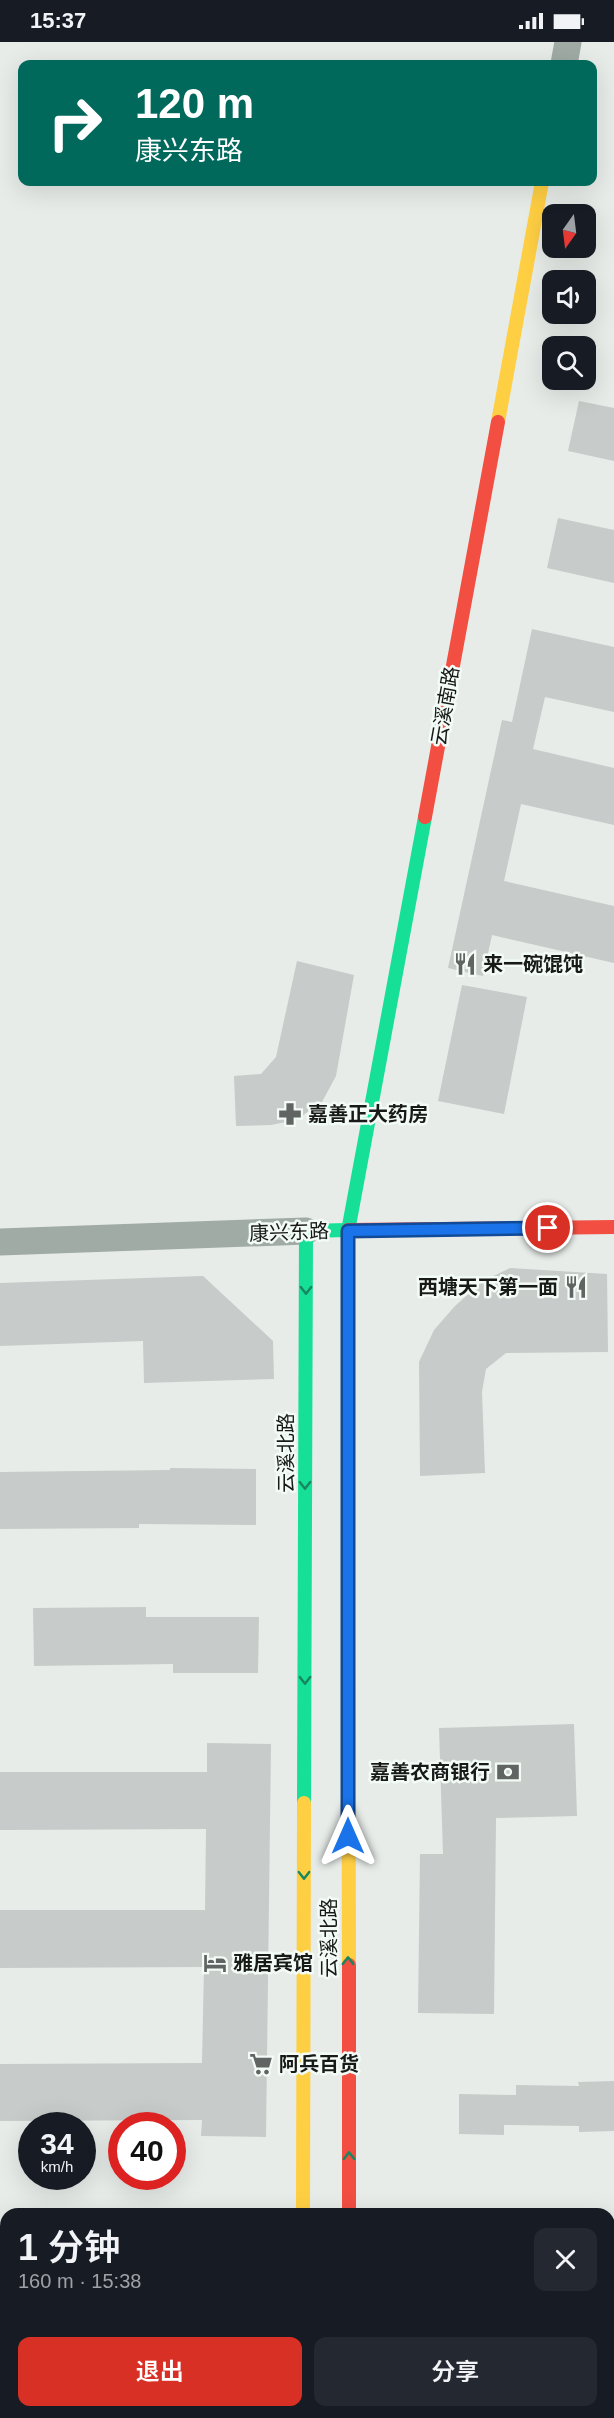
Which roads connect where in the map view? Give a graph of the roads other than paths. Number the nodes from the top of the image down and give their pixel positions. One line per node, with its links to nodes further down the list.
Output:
1 (568, 42): 2 (street)
2 (565, 60)
3 (541, 186): 6 (street, 云溪南路)
4 (614, 1227): 6 (street, 康兴东路)
5 (306, 1231): 6 (street, 康兴东路); 7 (street, 康兴东路); 8 (street, 云溪北路, one-way to 8)
6 (348, 1231): 9 (street, 云溪北路, one-way to 6)
7 (0, 1242)
8 (303, 2208)
9 (349, 2208)

